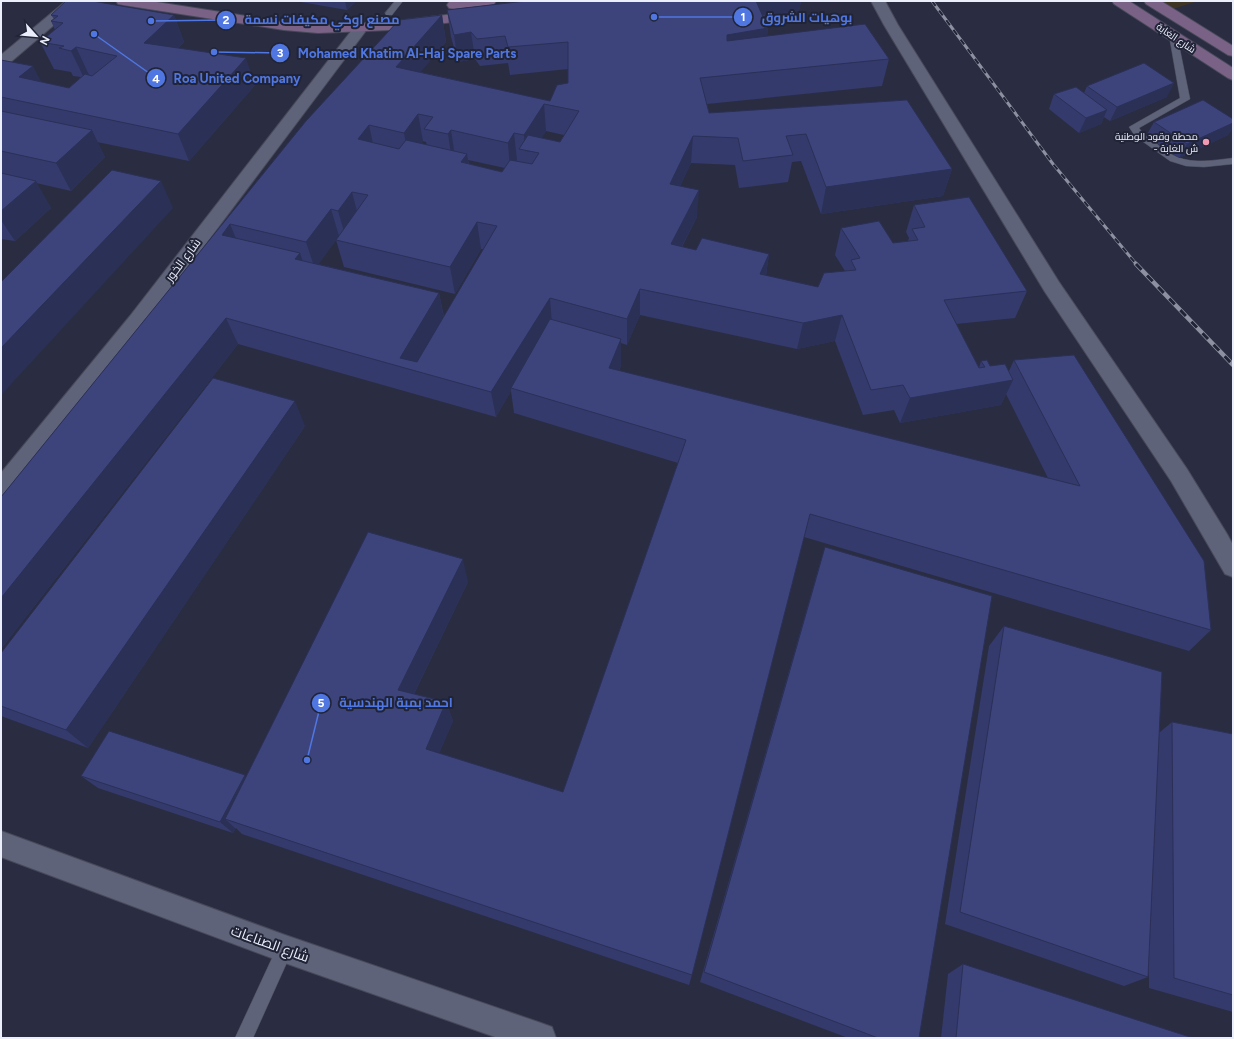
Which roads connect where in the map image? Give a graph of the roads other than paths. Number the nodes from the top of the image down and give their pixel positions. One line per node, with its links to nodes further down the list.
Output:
1 (75, 1): 14 (street)
2 (123, 1): 11 (main road)
3 (399, 1): 10 (lane)
4 (489, 1): 10 (main road)
5 (878, 1): 18 (street)
6 (1118, 1): 12 (main road, شارع الغابة)
7 (1151, 1): 13 (main road, شارع الغابة)
8 (276, 11): 10 (main road)
9 (498, 12): 11 (main road)
10 (389, 13)
11 (360, 29): 17 (street, شارع الخور)
12 (1173, 35): 15 (main road, شارع الغابة); 16 (lane)
13 (1233, 52)
14 (1, 63)
15 (1233, 75)
16 (1233, 161)
17 (1, 488)
18 (1233, 567)
19 (1, 844): 20 (street, شارع الصناعات)
20 (285, 950): 21 (lane); 22 (street, شارع الصناعات)
21 (244, 1038)
22 (541, 1038)

